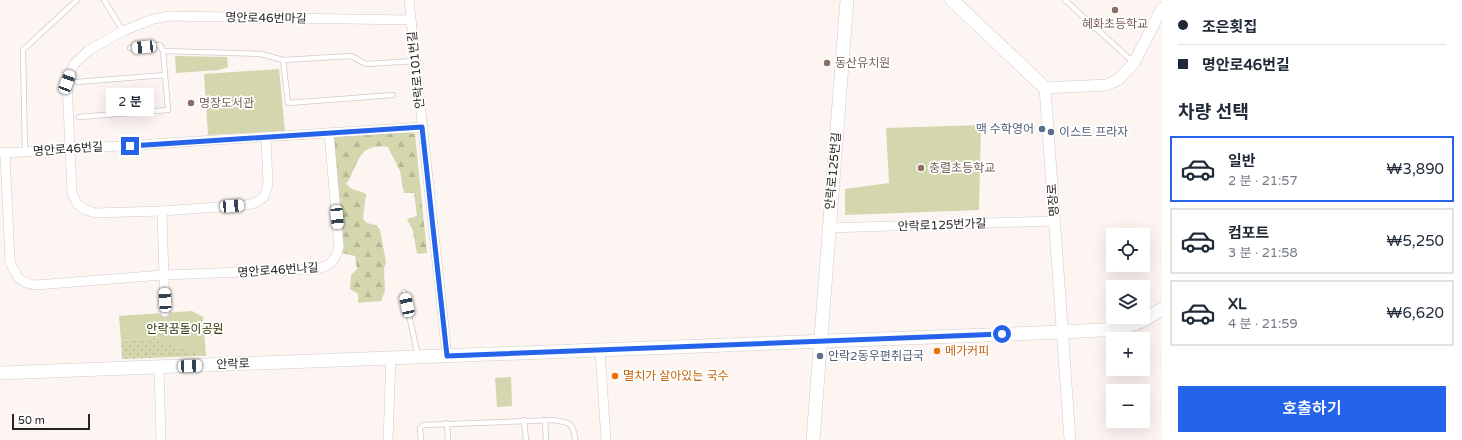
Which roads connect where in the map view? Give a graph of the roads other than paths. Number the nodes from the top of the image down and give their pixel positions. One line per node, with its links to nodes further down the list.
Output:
1 (77, 0): 24 (lane)
2 (104, 0): 9 (lane)
3 (409, 0): 8 (street, 안락로101번길)
4 (847, 0): 28 (main road, 안락로125번길)
5 (952, 0): 17 (main road)
6 (1065, 0): 14 (lane)
7 (1162, 8): 14 (street)
8 (411, 20): 9 (street, 명안로46번마길); 13 (street, 안락로101번길)
9 (123, 31): 23 (street, 명안로46번마길)
10 (130, 48): 11 (lane)
11 (163, 52): 12 (lane); 15 (lane)
12 (283, 60): 13 (lane); 18 (lane)
13 (415, 61): 20 (street, 안락로101번길)
14 (1134, 63): 17 (street)
15 (165, 75): 16 (lane); 19 (lane)
16 (77, 82)
17 (1045, 88): 27 (street, 명장로)
18 (393, 95)
19 (80, 117)
20 (422, 127): 21 (street, 명안로46번길); 36 (street, 안락로101번길)
21 (329, 133): 22 (street, 명안로46번길); 29 (street, 명안로46번나길)
22 (266, 137): 23 (street, 명안로46번길); 26 (street, 명안로46번마길)
23 (70, 149): 24 (street, 명안로46번길); 26 (street, 명안로46번마길)
24 (25, 152): 25 (street, 명안로46번길)
25 (2, 153): 29 (street, 명안로46번나길)
26 (162, 211): 29 (street)
27 (1054, 221): 28 (street, 안락로125번가길); 33 (street, 명장로)
28 (829, 228): 34 (main road, 안락로125번길)
29 (164, 275): 32 (street)
30 (404, 292): 37 (lane)
31 (1162, 309): 33 (main road, 안락로)
32 (165, 312)
33 (1062, 332): 34 (main road, 안락로); 53 (street, 명장로)
34 (820, 341): 35 (main road, 안락로); 52 (main road, 안락로125번길)
35 (600, 350): 36 (main road, 안락로); 51 (street)
36 (447, 356): 37 (main road, 안락로)
37 (418, 357): 38 (main road, 안락로)
38 (391, 358): 39 (main road, 안락로); 45 (street)
39 (159, 367): 40 (main road, 안락로); 44 (street)
40 (0, 373)
41 (524, 420): 42 (lane); 43 (lane); 48 (lane)
42 (545, 420): 49 (lane); 50 (lane)
43 (447, 423): 46 (lane); 47 (lane)
44 (161, 440)
45 (388, 440)
46 (421, 440)
47 (448, 440)
48 (526, 440)
49 (546, 440)
50 (575, 440)
51 (606, 440)
52 (813, 440)
53 (1070, 440)

